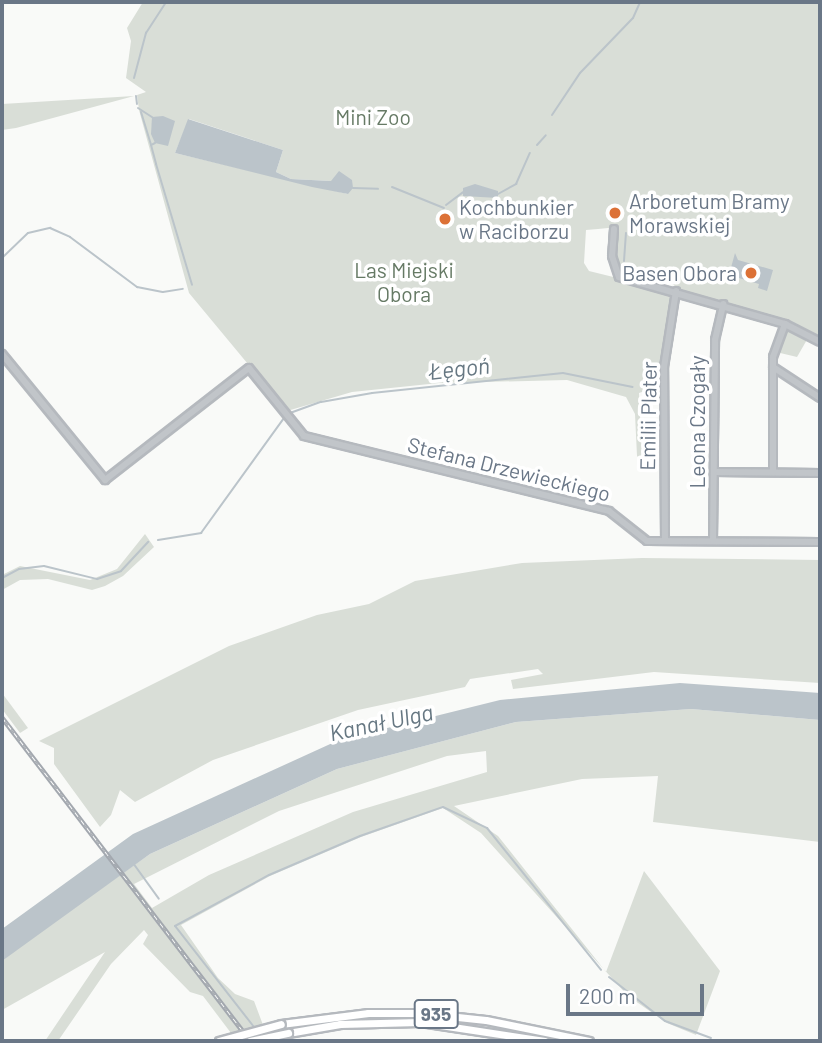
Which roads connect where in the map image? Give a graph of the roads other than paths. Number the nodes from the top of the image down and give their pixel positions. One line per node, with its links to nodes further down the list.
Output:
1 (614, 229): 2 (street)
2 (676, 291): 3 (street); 12 (street, Emilii Plater)
3 (723, 304): 4 (street); 9 (street, Leona Czogały)
4 (785, 324): 5 (street); 7 (street)
5 (820, 342)
6 (2, 354): 12 (street, Stefana Drzewieckiego)
7 (773, 367): 8 (street); 10 (street)
8 (820, 398)
9 (714, 472): 10 (street); 13 (street, Leona Czogały)
10 (773, 472): 11 (street)
11 (820, 472)
12 (665, 541): 13 (street, Stefana Drzewieckiego)
13 (713, 541): 14 (street, Stefana Drzewieckiego)
14 (820, 542)
15 (219, 1041): 18 (main road, 935, bridge)
16 (250, 1041): 17 (main road, 935, bridge)
17 (545, 1041)
18 (589, 1041)

